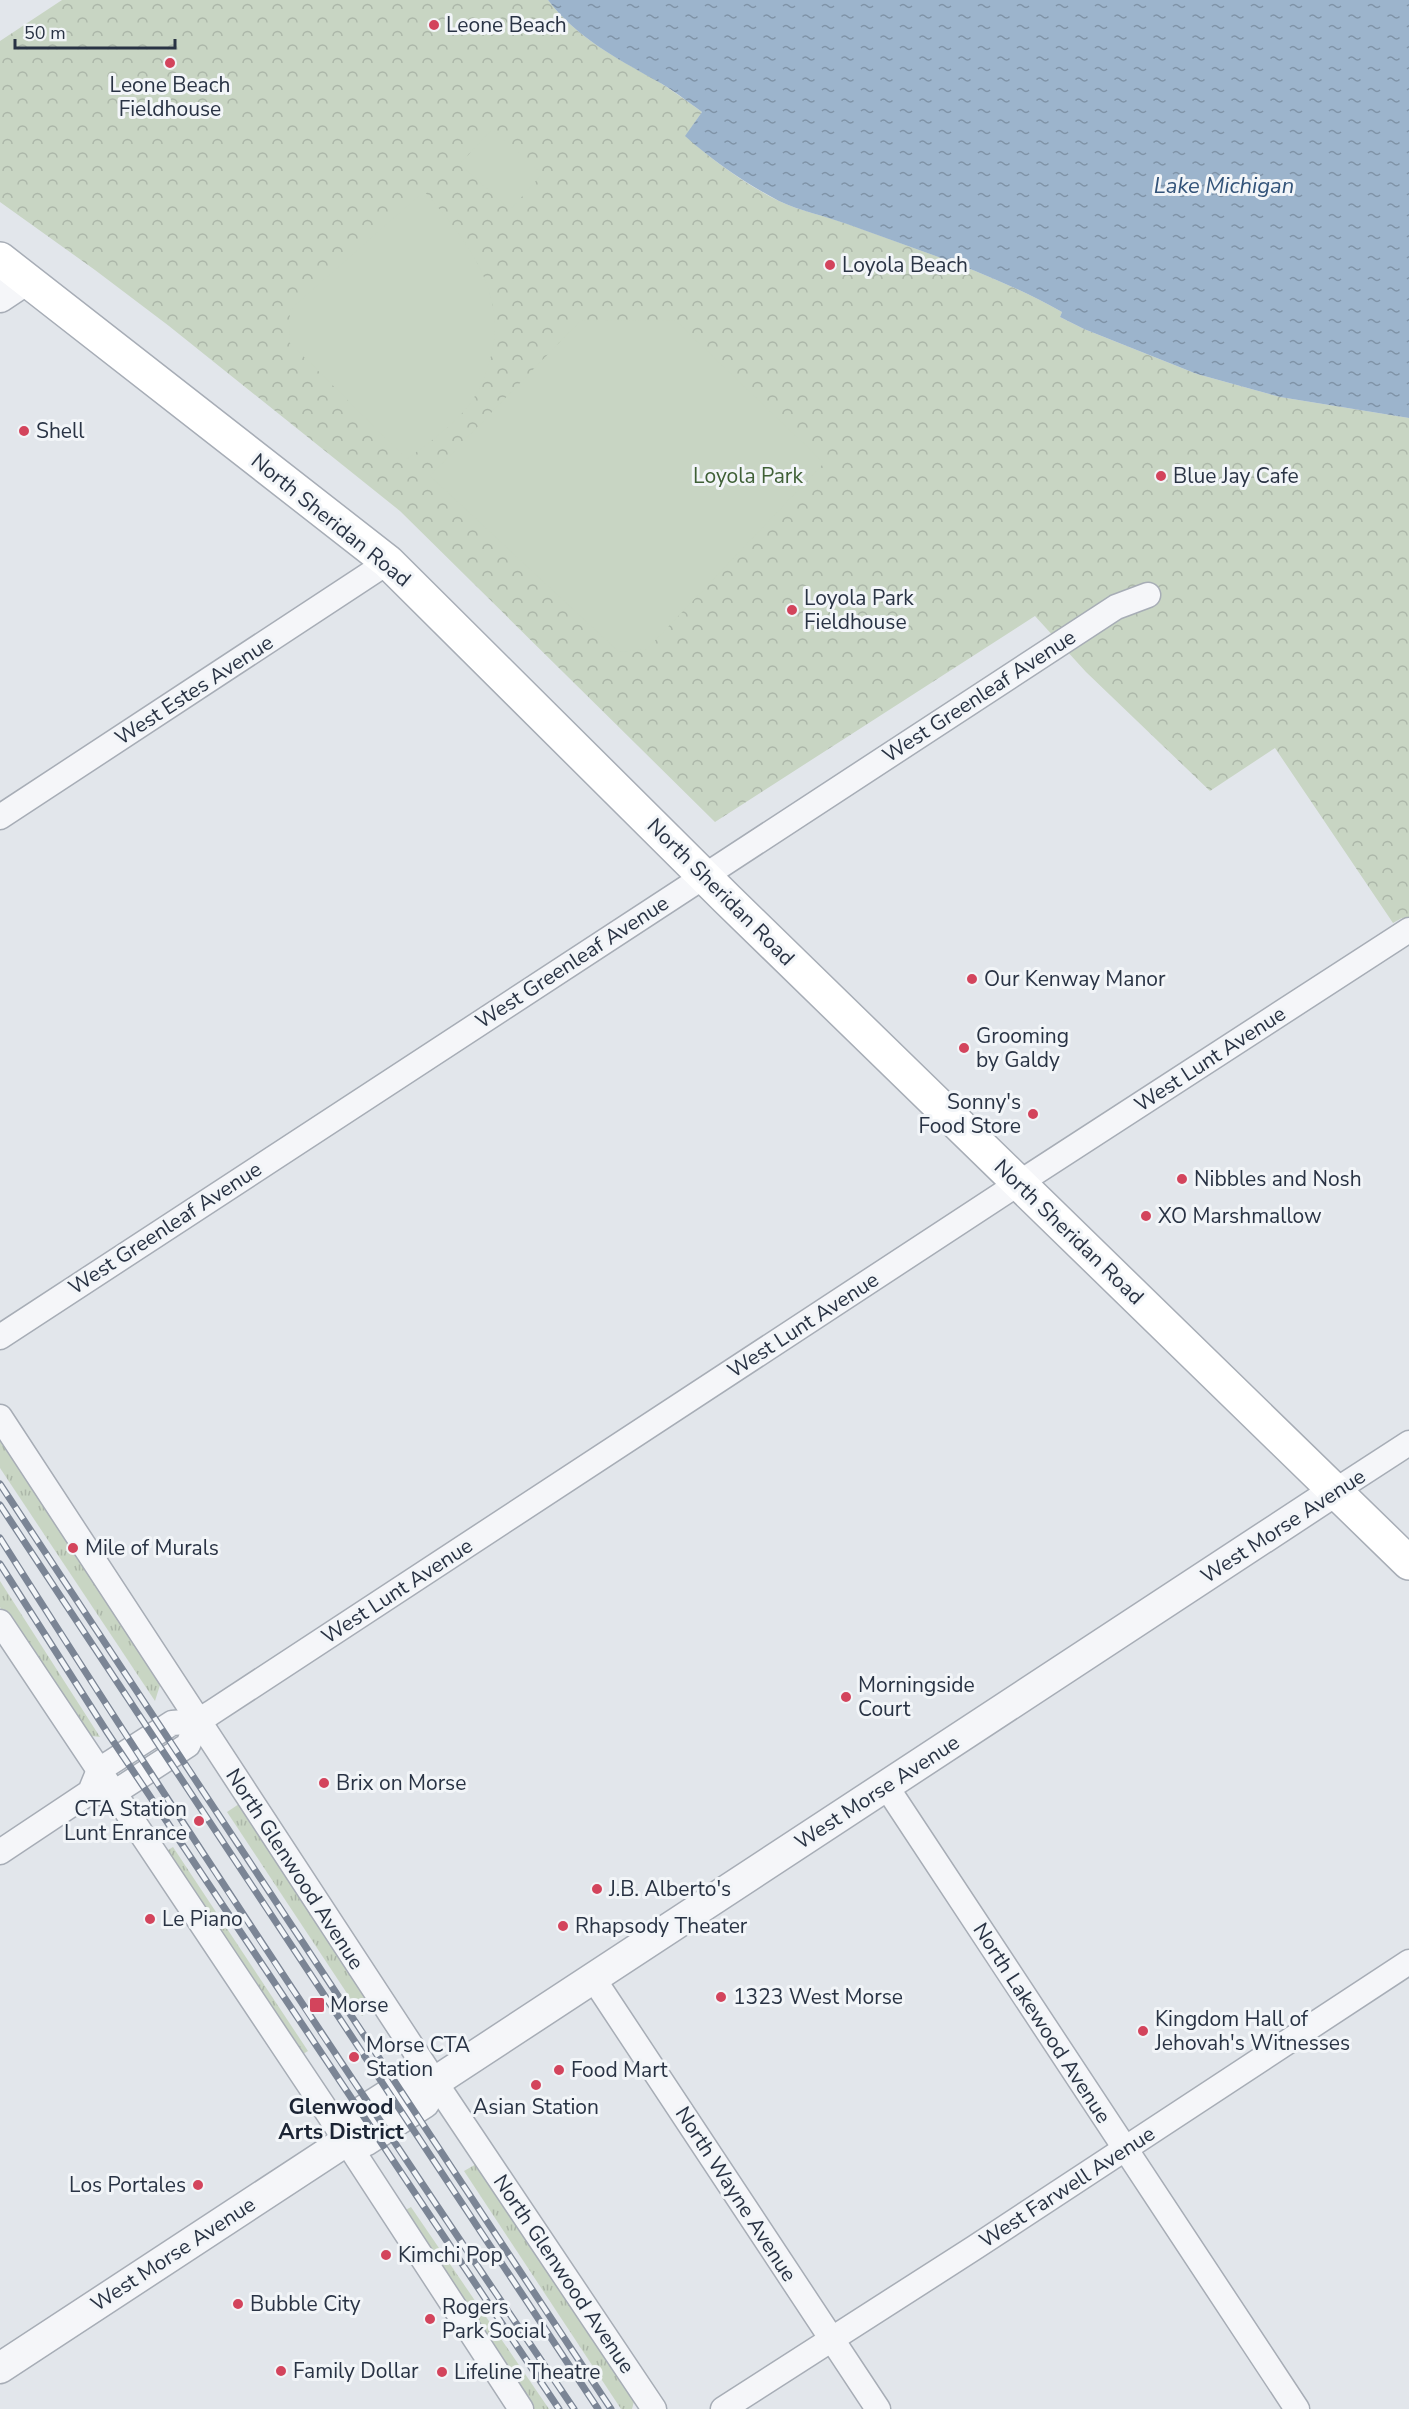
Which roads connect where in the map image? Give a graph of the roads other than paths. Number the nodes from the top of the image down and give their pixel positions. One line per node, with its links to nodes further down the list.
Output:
1 (0, 260): 2 (main road, North Sheridan Road)
2 (27, 279): 3 (street); 4 (main road, North Sheridan Road)
3 (0, 297)
4 (388, 562): 6 (street, West Estes Avenue); 7 (main road, North Sheridan Road)
5 (1148, 595): 7 (street, West Greenleaf Avenue)
6 (0, 817)
7 (703, 876): 9 (main road, North Sheridan Road); 10 (street, West Greenleaf Avenue)
8 (1409, 930): 9 (street, West Lunt Avenue)
9 (1019, 1183): 13 (main road, North Sheridan Road); 16 (street, West Lunt Avenue)
10 (0, 1337)
11 (0, 1417): 16 (street, North Glenwood Avenue)
12 (1409, 1443): 13 (street, West Morse Avenue)
13 (1335, 1491): 14 (main road, North Sheridan Road); 18 (street, West Morse Avenue)
14 (1409, 1563)
15 (0, 1622): 17 (street)
16 (198, 1721): 17 (street, West Lunt Avenue); 22 (street, North Glenwood Avenue)
17 (101, 1785): 19 (street, West Lunt Avenue); 23 (street)
18 (886, 1786): 21 (street, West Morse Avenue); 24 (street, North Lakewood Avenue)
19 (0, 1852)
20 (1409, 1962): 24 (street, West Farwell Avenue)
21 (593, 1978): 22 (street, West Morse Avenue); 25 (street, North Wayne Avenue)
22 (435, 2082): 23 (street, West Morse Avenue); 28 (street, North Glenwood Avenue)
23 (346, 2141): 26 (street, West Morse Avenue); 27 (street)
24 (1125, 2148): 25 (street, West Farwell Avenue); 31 (street, North Lakewood Avenue)
25 (832, 2339): 29 (street, West Farwell Avenue); 30 (street, North Wayne Avenue)
26 (0, 2368)
27 (521, 2409)
28 (654, 2409)
29 (723, 2409)
30 (878, 2409)
31 (1297, 2409)

